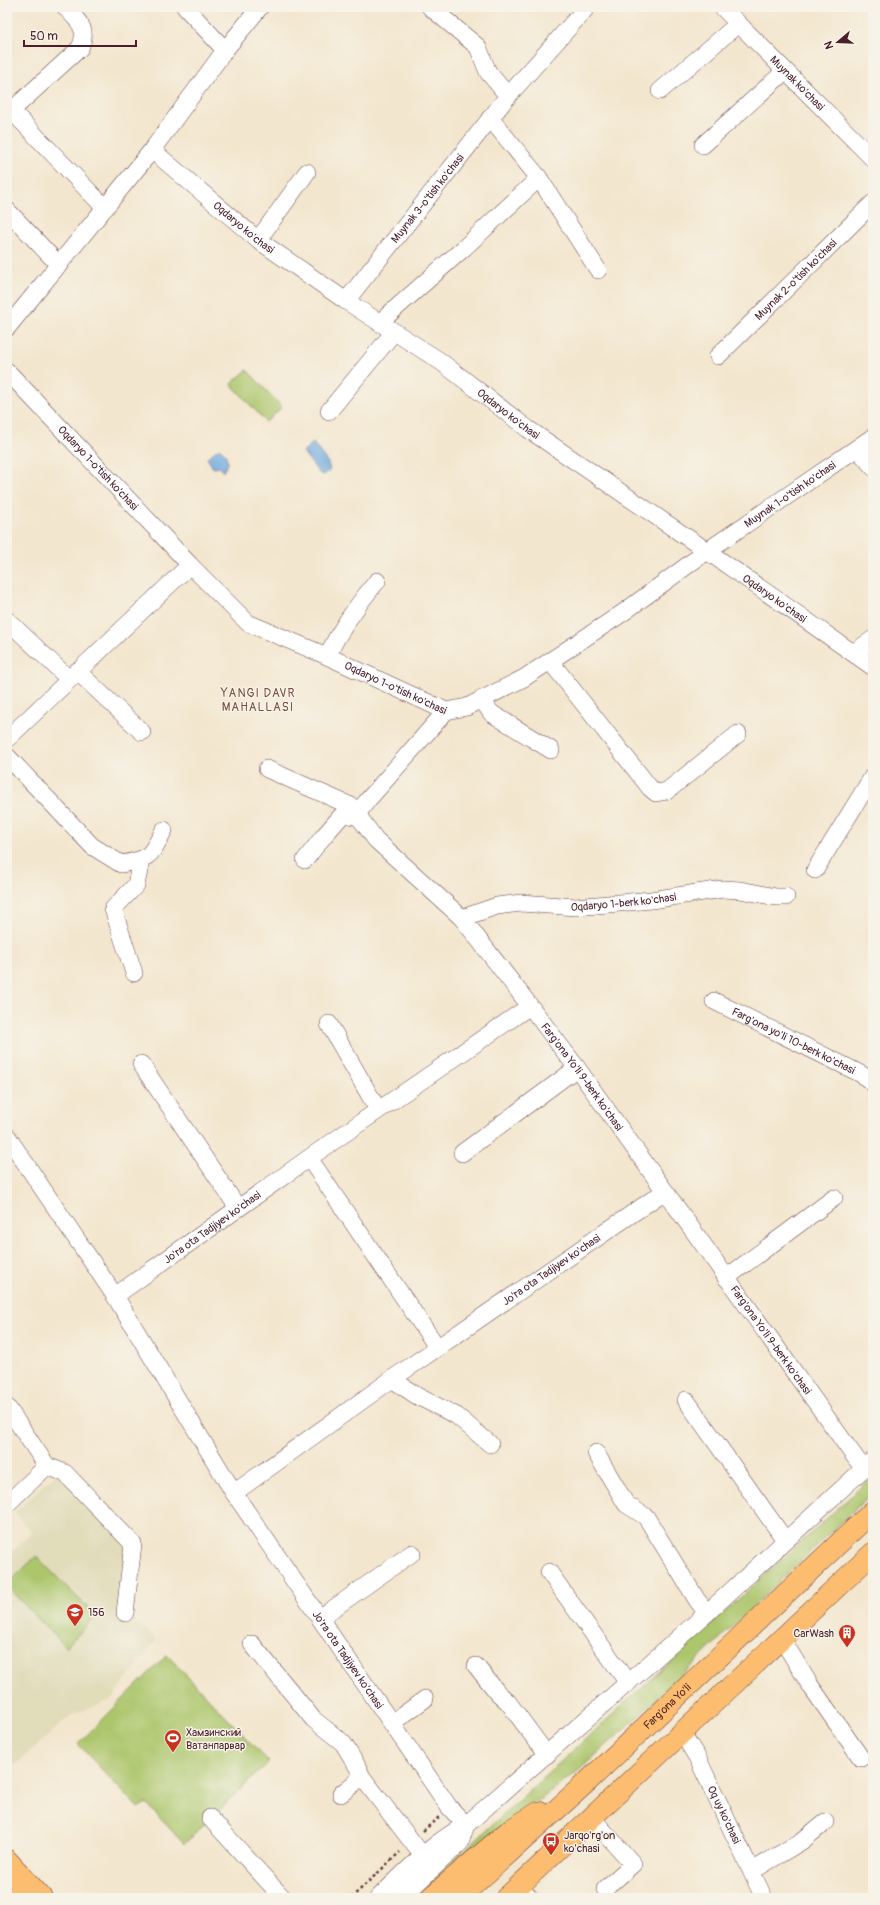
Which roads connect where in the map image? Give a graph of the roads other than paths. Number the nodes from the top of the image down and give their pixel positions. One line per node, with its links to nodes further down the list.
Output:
1 (65, 7): 12 (street)
2 (185, 7): 8 (street)
3 (260, 7): 8 (street)
4 (430, 7): 11 (street)
5 (587, 7): 11 (street, Muynak 3-o'tish ko'chasi)
6 (722, 7): 7 (street, Muynak ko'chasi)
7 (738, 24): 9 (street, Muynak ko'chasi); 10 (street)
8 (225, 50): 15 (street)
9 (785, 71): 14 (street); 16 (street, Muynak ko'chasi)
10 (660, 91)
11 (508, 96): 13 (street, Muynak 3-o'tish ko'chasi)
12 (9, 109): 20 (street)
13 (490, 118): 18 (street); 25 (street, Muynak 3-o'tish ko'chasi)
14 (703, 145)
15 (152, 150): 20 (street); 22 (street, Oqdaryo ko'chasi)
16 (873, 159)
17 (307, 172): 22 (street)
18 (539, 178): 24 (street); 26 (street)
19 (873, 203): 29 (street, Muynak 2-o'tish ko'chasi)
20 (105, 208): 23 (street)
21 (7, 210): 23 (street)
22 (258, 240): 25 (street, Oqdaryo ko'chasi)
23 (59, 264): 27 (street)
24 (598, 270)
25 (346, 301): 26 (street, Oqdaryo ko'chasi)
26 (379, 323): 28 (street, Oqdaryo ko'chasi)
27 (7, 328)
28 (394, 332): 31 (street); 35 (street, Oqdaryo ko'chasi)
29 (718, 356)
30 (7, 371): 36 (street, Oqdaryo 1-o'tish ko'chasi)
31 (329, 411)
32 (873, 437): 33 (street, Muynak 1-o'tish ko'chasi)
33 (858, 449): 34 (street); 35 (street, Muynak 1-o'tish ko'chasi)
34 (873, 467)
35 (707, 551): 40 (street, Oqdaryo ko'chasi); 42 (street, Oqdaryo 1-o'tish ko'chasi)
36 (190, 564): 41 (street, Oqdaryo 1-o'tish ko'chasi); 44 (street)
37 (377, 581): 41 (street)
38 (7, 620): 44 (street)
39 (873, 638): 40 (street)
40 (853, 653): 43 (street, Oqdaryo ko'chasi)
41 (327, 656): 46 (street, Oqdaryo 1-o'tish ko'chasi)
42 (550, 661): 45 (street, Oqdaryo 1-o'tish ko'chasi); 48 (street)
43 (873, 667)
44 (73, 675): 47 (street); 49 (street)
45 (482, 699): 46 (street, Oqdaryo 1-o'tish ko'chasi); 50 (street)
46 (446, 711): 54 (street)
47 (142, 732)
48 (738, 734)
49 (7, 739)
50 (551, 750)
51 (7, 756): 57 (street)
52 (267, 769): 54 (street)
53 (873, 776): 58 (street)
54 (359, 813): 56 (street); 60 (street, Farg'ona Yo'li 9-berk ko'chasi)
55 (164, 830): 57 (street)
56 (305, 860)
57 (141, 861): 61 (street)
58 (814, 870)
59 (786, 897): 60 (street, Oqdaryo 1-berk ko'chasi)
60 (462, 918): 63 (street, Farg'ona Yo'li 9-berk ko'chasi)
61 (134, 974)
62 (714, 1001): 67 (street, Farg'ona yo'li 10-berk ko'chasi)
63 (530, 1006): 66 (street, Farg'ona Yo'li 9-berk ko'chasi); 68 (street, Jo'ra ota Tadjiyev ko'chasi)
64 (329, 1024): 68 (street)
65 (141, 1064): 74 (street)
66 (577, 1068): 70 (street); 72 (street, Farg'ona Yo'li 9-berk ko'chasi)
67 (873, 1083)
68 (378, 1110): 71 (street, Jo'ra ota Tadjiyev ko'chasi)
69 (7, 1136): 76 (street, Jo'ra ota Tadjiyev ko'chasi)
70 (462, 1153)
71 (309, 1158): 74 (street, Jo'ra ota Tadjiyev ko'chasi); 77 (street)
72 (665, 1191): 75 (street, Farg'ona Yo'li 9-berk ko'chasi); 77 (street, Jo'ra ota Tadjiyev ko'chasi)
73 (834, 1198): 75 (street)
74 (238, 1208): 76 (street, Jo'ra ota Tadjiyev ko'chasi)
75 (726, 1278): 83 (street, Farg'ona Yo'li 9-berk ko'chasi)
76 (114, 1296): 85 (street, Jo'ra ota Tadjiyev ko'chasi)
77 (437, 1348): 78 (street, Jo'ra ota Tadjiyev ko'chasi)
78 (392, 1379): 81 (street); 85 (street, Jo'ra ota Tadjiyev ko'chasi)
79 (686, 1400): 88 (street)
80 (7, 1407): 84 (street)
81 (490, 1444)
82 (596, 1454): 93 (street)
83 (869, 1464): 88 (street)
84 (47, 1466): 86 (street); 92 (street)
85 (234, 1493): 94 (street, Jo'ra ota Tadjiyev ko'chasi)
86 (7, 1504)
87 (873, 1511): 105 (main road, Farg'ona Yo'li)
88 (785, 1540): 93 (street)
89 (412, 1553): 94 (street)
90 (873, 1554): 95 (main road)
91 (549, 1572): 98 (street)
92 (124, 1613)
93 (707, 1613): 98 (street)
94 (320, 1618): 100 (street, Jo'ra ota Tadjiyev ko'chasi)
95 (782, 1639): 101 (main road); 103 (street)
96 (252, 1644): 104 (street)
97 (476, 1666): 102 (street)
98 (628, 1683): 102 (street)
99 (425, 1699): 100 (street)
100 (392, 1723): 110 (street, Jo'ra ota Tadjiyev ko'chasi)
101 (682, 1733): 108 (main road); 113 (street, Oq uy ko'chasi)
102 (547, 1754): 110 (street)
103 (860, 1758)
104 (362, 1777): 106 (street); 111 (street)
105 (588, 1781): 122 (main road); 123 (main road, Farg'ona Yo'li)
106 (341, 1794)
107 (210, 1818): 119 (street)
108 (592, 1818): 115 (street); 116 (main road)
109 (825, 1822): 113 (street)
110 (466, 1825): 111 (street); 121 (street)
111 (423, 1856): 120 (street)
112 (7, 1860): 118 (main road)
113 (752, 1870): 124 (street, Oq uy ko'chasi)
114 (7, 1888): 117 (main road)
115 (605, 1889)
116 (518, 1894)
117 (16, 1898)
118 (42, 1898)
119 (283, 1898)
120 (378, 1898)
121 (401, 1898)
122 (430, 1898)
123 (459, 1898)
124 (764, 1898)

